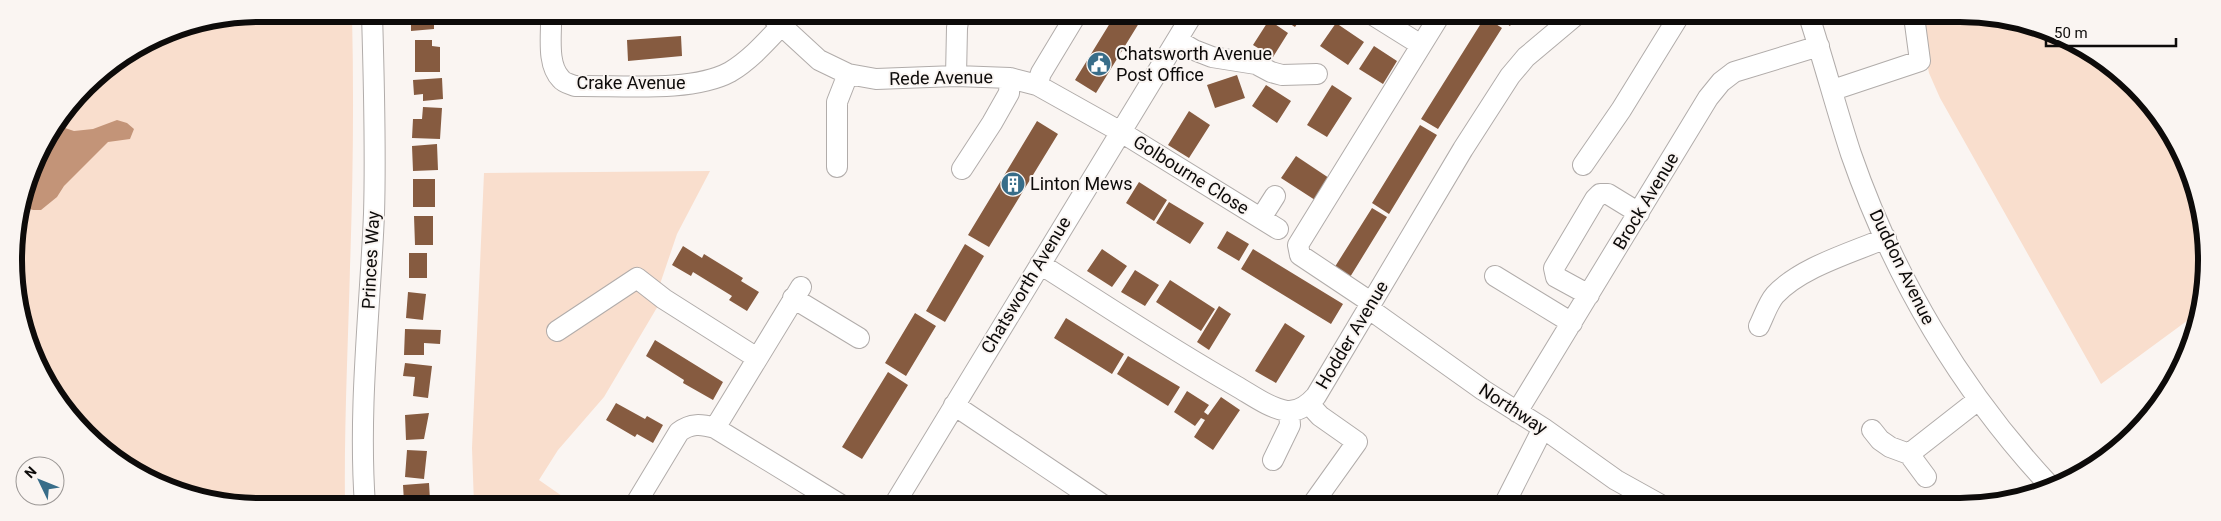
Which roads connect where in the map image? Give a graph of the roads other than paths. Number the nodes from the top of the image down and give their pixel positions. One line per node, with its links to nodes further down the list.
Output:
1 (372, 22): 53 (street, Princes Way)
2 (551, 22): 3 (street, Crake Avenue)
3 (774, 22)
4 (777, 22): 17 (street, Rede Avenue)
5 (959, 22): 19 (street)
6 (1072, 22): 21 (street)
7 (1188, 22): 14 (street, Chatsworth Avenue)
8 (1384, 22): 15 (street)
9 (1436, 22): 15 (street, Northway)
10 (1568, 22): 35 (street, Hodder Avenue)
11 (1675, 22): 24 (street)
12 (1811, 22): 16 (street, Duddon Avenue)
13 (1915, 22): 22 (street)
14 (1177, 40): 18 (street); 23 (street, Chatsworth Avenue)
15 (1421, 45): 35 (street, Northway)
16 (1819, 46): 22 (street, Duddon Avenue); 28 (street, Brock Avenue)
17 (848, 74): 19 (street, Rede Avenue); 25 (street)
18 (1317, 74)
19 (956, 76): 20 (street, Rede Avenue)
20 (1010, 78): 21 (street, Rede Avenue); 26 (street)
21 (1037, 84): 23 (street, Rede Avenue)
22 (1833, 90): 31 (street, Duddon Avenue)
23 (1121, 132): 29 (street, Golbourne Close); 32 (street, Chatsworth Avenue)
24 (1583, 165)
25 (837, 167)
26 (962, 169)
27 (1275, 196): 29 (street, Golbourne Close)
28 (1639, 213): 34 (street, Brock Avenue); 34 (street)
29 (1261, 218): 30 (street, Golbourne Close)
30 (1278, 230)
31 (1886, 238): 37 (street); 41 (street, Duddon Avenue)
32 (1040, 264): 43 (street, Chatsworth Avenue); 44 (street)
33 (1495, 276): 36 (street)
34 (1589, 295): 36 (street, Brock Avenue)
35 (1370, 306): 42 (street, Hodder Avenue); 45 (street, Northway)
36 (1572, 323): 45 (street, Brock Avenue)
37 (1759, 326)
38 (557, 331): 40 (street)
39 (859, 338): 40 (street)
40 (757, 358): 46 (street)
41 (1978, 400): 49 (street); 52 (street, Duddon Avenue)
42 (1309, 404): 44 (street, Hodder Avenue); 58 (street)
43 (954, 405): 56 (street, Chatsworth Avenue); 57 (street)
44 (1289, 411): 50 (street)
45 (1517, 412): 47 (street, Northway)
46 (716, 428): 54 (street); 55 (street)
47 (1543, 428): 59 (street); 60 (street, Northway)
48 (1872, 430): 49 (street)
49 (1909, 454): 51 (street)
50 (1273, 460)
51 (1926, 477)
52 (2047, 482)
53 (365, 498)
54 (639, 498)
55 (830, 498)
56 (898, 498)
57 (1093, 498)
58 (1317, 498)
59 (1508, 498)
60 (1648, 498)

